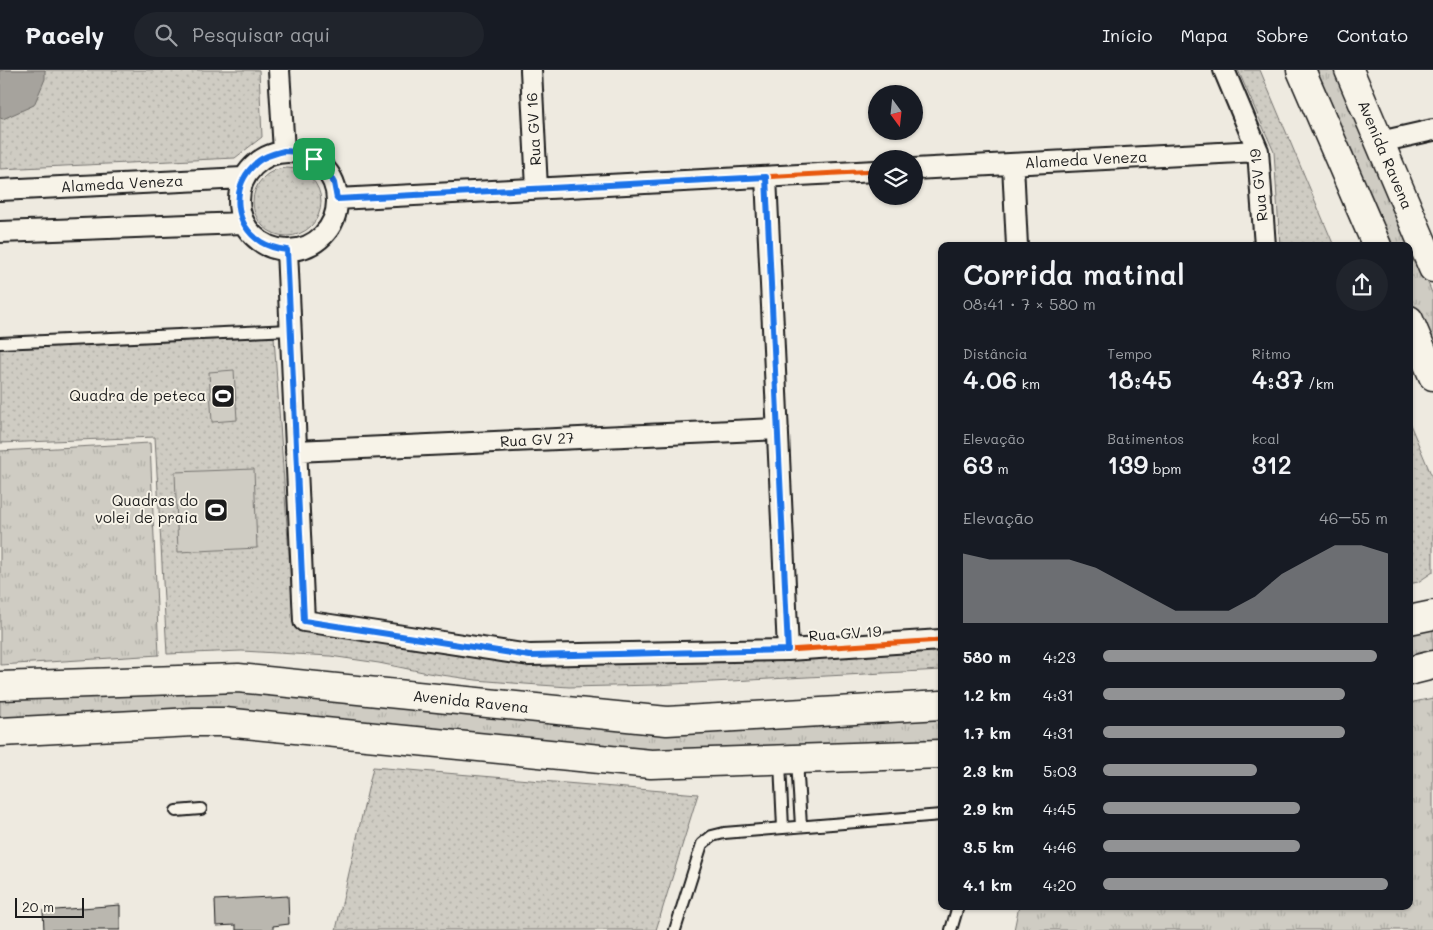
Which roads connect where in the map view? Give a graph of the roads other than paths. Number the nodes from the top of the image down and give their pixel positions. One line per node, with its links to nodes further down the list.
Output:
1 (280, 70): 8 (street)
2 (531, 70): 15 (street, Rua GV 16)
3 (1224, 70): 9 (street, Rua GV 19)
4 (1301, 70): 22 (main road)
5 (1349, 70): 7 (main road, Avenida Ravena)
6 (1433, 130): 7 (street)
7 (1380, 142): 24 (main road, Avenida Ravena)
8 (284, 151): 14 (street); 17 (street)
9 (1258, 151): 10 (street, Alameda Veneza); 21 (street, Rua GV 19)
10 (1013, 164): 11 (street, Alameda Veneza); 20 (street)
11 (923, 169)
12 (868, 171): 13 (street)
13 (766, 177): 15 (street); 29 (street)
14 (244, 178): 16 (street, Alameda Veneza); 18 (street)
15 (537, 188): 17 (street)
16 (0, 190)
17 (337, 199): 23 (street)
18 (243, 223): 19 (street); 23 (street)
19 (0, 232)
20 (1017, 242)
21 (1265, 242)
22 (1375, 242)
23 (287, 250): 26 (street)
24 (1433, 268)
25 (1413, 329): 28 (main road)
26 (290, 330): 27 (lane); 30 (street)
27 (0, 343)
28 (1433, 376)
29 (778, 429): 30 (street, Rua GV 27); 34 (street)
30 (296, 451): 34 (street, Rua GV 19)
31 (1433, 615): 32 (main road)
32 (1413, 619)
33 (938, 640): 34 (street, Rua GV 19)
34 (788, 650)
35 (1433, 665): 36 (main road)
36 (1413, 670)
37 (0, 686): 38 (main road, Avenida Ravena)
38 (938, 705)
39 (0, 732): 41 (main road)
40 (938, 754): 41 (main road)
41 (789, 759): 45 (lane); 46 (lane)
42 (201, 809): 43 (lane)
43 (176, 812)
44 (938, 815): 45 (lane)
45 (801, 826): 46 (lane)
46 (783, 828): 48 (lane)
47 (957, 910): 49 (lane)
48 (675, 930)
49 (951, 930)

